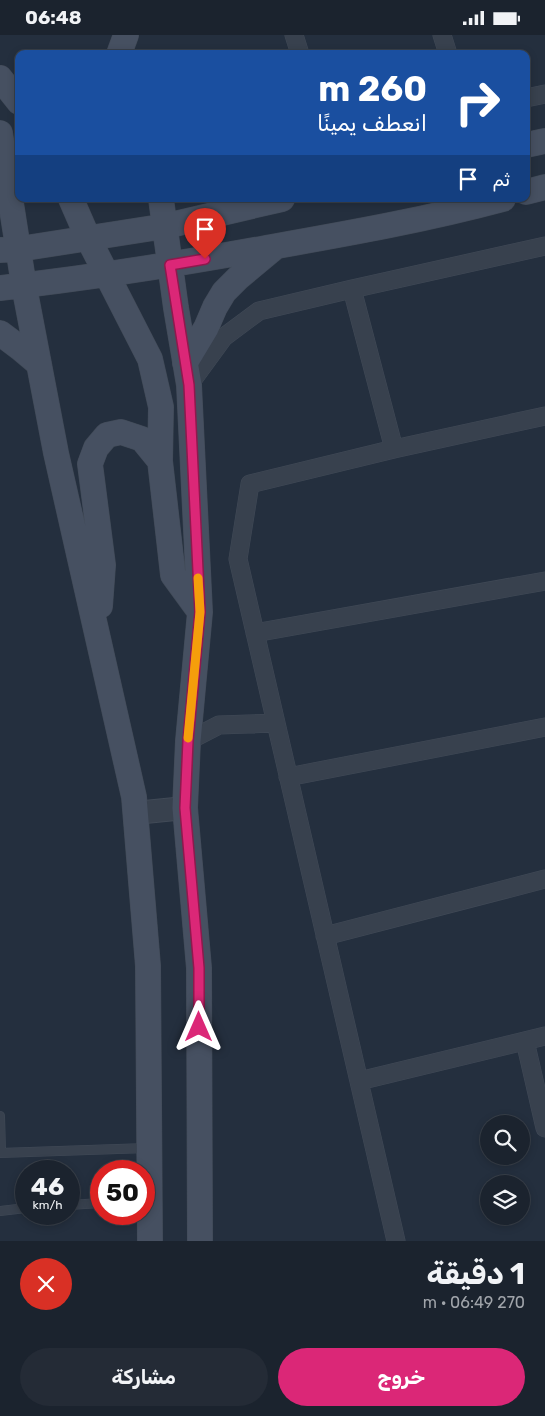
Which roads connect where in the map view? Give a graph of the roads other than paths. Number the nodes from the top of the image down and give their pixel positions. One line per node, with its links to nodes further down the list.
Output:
1 (126, 35): 5 (main road)
2 (132, 35): 6 (main road)
3 (294, 35): 7 (street)
4 (442, 35): 8 (street)
5 (120, 50)
6 (134, 50)
7 (299, 50)
8 (447, 50)
9 (0, 78): 11 (main road)
10 (545, 94): 12 (street)
11 (15, 97)
12 (530, 97)
13 (0, 133): 16 (main road)
14 (545, 141): 15 (main road)
15 (530, 144)
16 (3, 177): 27 (main road)
17 (545, 187): 18 (main road)
18 (530, 191)
19 (72, 202): 24 (main road)
20 (162, 202): 23 (main road)
21 (269, 202): 23 (main road)
22 (492, 202): 25 (main road)
23 (166, 226): 24 (main road); 28 (main road)
24 (88, 238): 27 (main road); 29 (main road)
25 (275, 247): 28 (main road); 34 (main road)
26 (545, 247): 31 (street)
27 (9, 249): 30 (main road)
28 (170, 265): 29 (main road); 34 (main road)
29 (106, 274): 30 (main road); 37 (main road)
30 (12, 287): 33 (main road)
31 (352, 289): 34 (street); 36 (street)
32 (0, 333): 33 (main road)
33 (39, 364): 41 (main road)
34 (187, 374): 39 (main road)
35 (545, 416): 36 (street)
36 (394, 449): 40 (street)
37 (160, 461): 39 (main road); 41 (main road)
38 (545, 581): 40 (street)
39 (200, 612): 44 (main road)
40 (255, 633): 42 (street)
41 (99, 636): 47 (main road)
42 (276, 723): 44 (street); 45 (street)
43 (545, 727): 45 (street)
44 (188, 741): 46 (main road)
45 (288, 777): 49 (street)
46 (185, 808): 47 (street); 62 (main road)
47 (135, 813): 55 (main road)
48 (545, 879): 49 (street)
49 (325, 936): 52 (street)
50 (545, 1036): 51 (street)
51 (525, 1041): 52 (street); 54 (street)
52 (359, 1081): 63 (street)
53 (0, 1116): 56 (lane)
54 (545, 1128)
55 (149, 1148): 56 (lane); 57 (main road)
56 (1, 1153)
57 (149, 1160)
58 (15, 1209): 59 (lane)
59 (0, 1211)
60 (149, 1225): 61 (main road)
61 (150, 1241)
62 (200, 1241)
63 (396, 1241)

